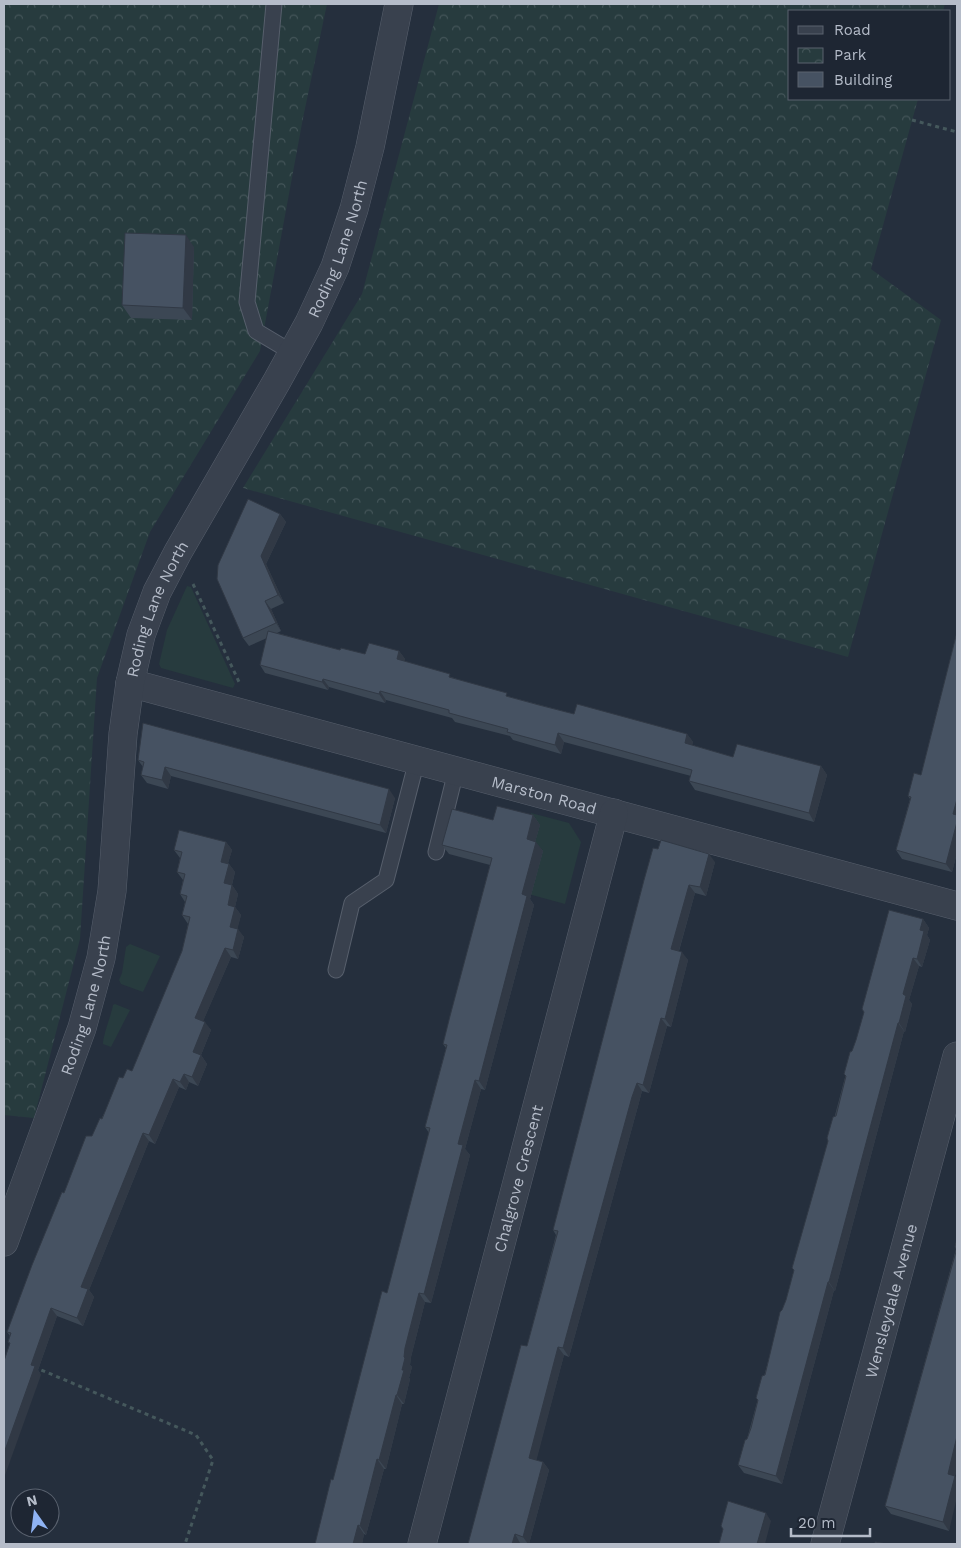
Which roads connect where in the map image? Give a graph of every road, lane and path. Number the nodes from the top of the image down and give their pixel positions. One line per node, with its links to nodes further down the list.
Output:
1 (274, 4): 5 (lane)
2 (399, 4): 5 (street, Roding Lane North)
3 (912, 120): 4 (path)
4 (957, 132)
5 (293, 352): 6 (street, Roding Lane North)
6 (178, 552): 7 (street, Roding Lane North); 8 (path)
7 (130, 683): 8 (street, Marston Road); 16 (street, Roding Lane North)
8 (255, 717): 9 (street, Marston Road)
9 (417, 760): 10 (street, Marston Road); 14 (lane)
10 (456, 771): 11 (street, Marston Road); 12 (lane)
11 (614, 813): 13 (street, Marston Road); 19 (street, Chalgrove Crescent)
12 (436, 852)
13 (957, 906)
14 (336, 970)
15 (957, 1056): 20 (street, Wensleydale Avenue)
16 (4, 1242)
17 (31, 1365): 18 (path)
18 (185, 1544)
19 (422, 1544)
20 (826, 1544)

